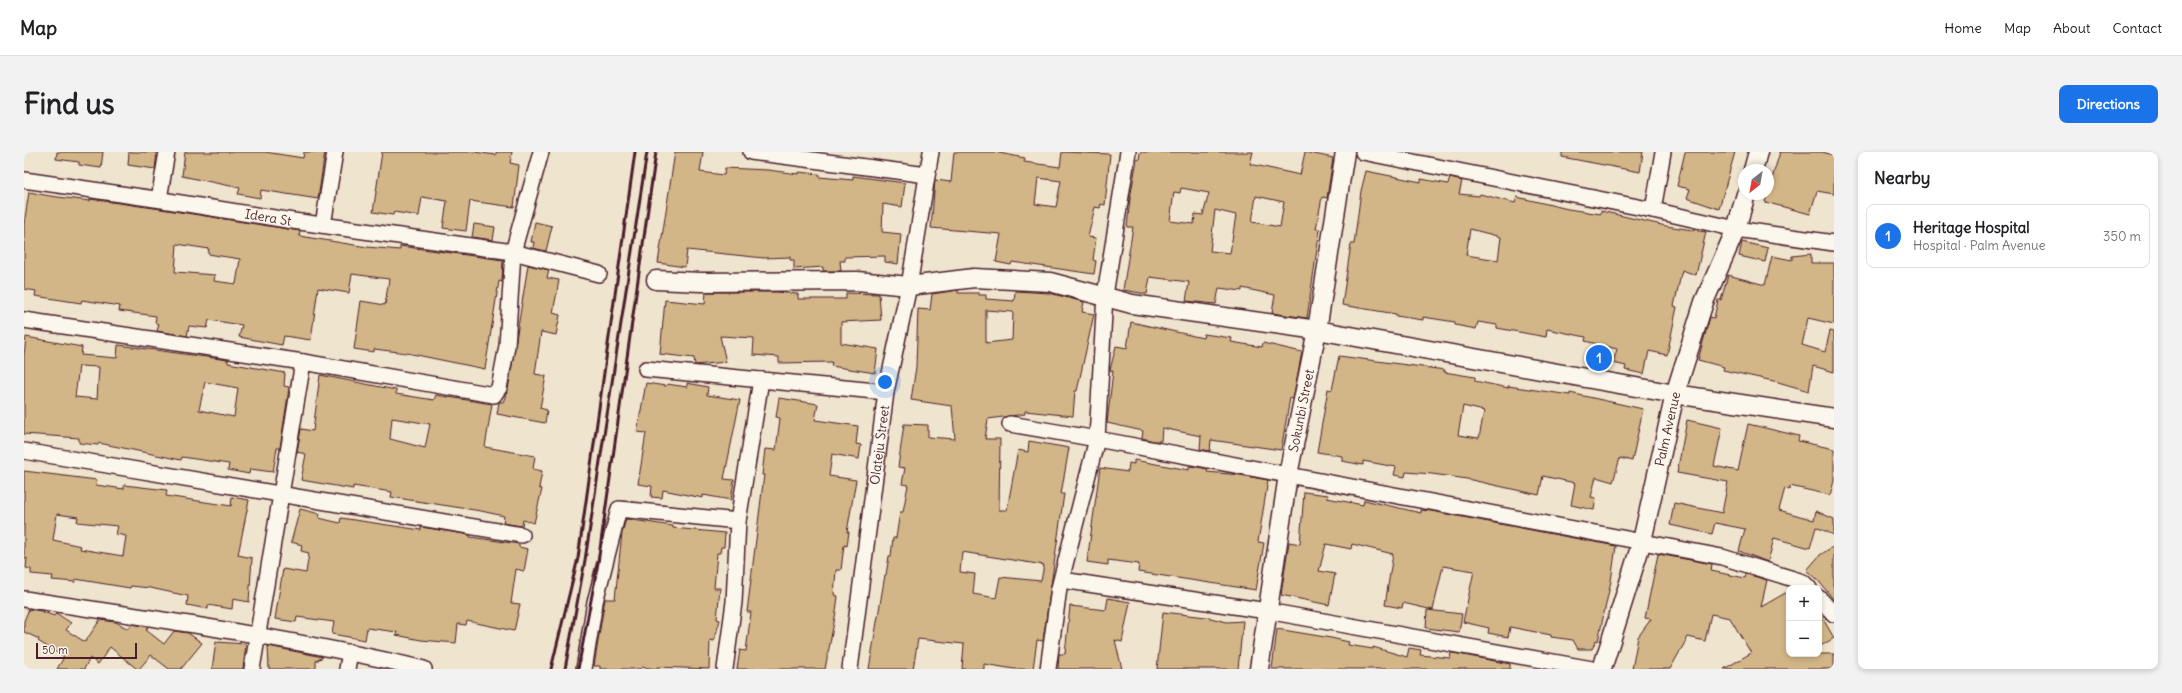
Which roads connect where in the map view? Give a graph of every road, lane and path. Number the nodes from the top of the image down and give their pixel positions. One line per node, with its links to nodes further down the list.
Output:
1 (167, 152): 14 (street)
2 (335, 152): 17 (street)
3 (541, 152): 20 (street)
4 (751, 152): 12 (street)
5 (931, 152): 12 (street, Olateju Street)
6 (1128, 152): 24 (street)
7 (1345, 152): 26 (street, Sokunbi Street)
8 (1363, 152): 16 (street)
9 (1663, 152): 16 (street)
10 (1758, 152): 11 (street)
11 (1754, 164)
12 (927, 175): 23 (street, Olateju Street)
13 (24, 180): 14 (street, Idera St)
14 (159, 199): 17 (street, Idera St)
15 (1744, 200): 18 (street, Palm Avenue)
16 (1653, 210): 18 (street)
17 (323, 225): 20 (street, Idera St)
18 (1736, 229): 19 (street); 31 (street, Palm Avenue)
19 (1834, 243)
20 (513, 252): 21 (street, Idera St); 27 (street)
21 (599, 274)
22 (656, 280): 23 (street)
23 (909, 286): 24 (street); 30 (street, Olateju Street)
24 (1105, 296): 26 (street); 34 (street)
25 (24, 320): 27 (street)
26 (1317, 330): 31 (street); 36 (street, Sokunbi Street)
27 (302, 362): 37 (street)
28 (646, 369): 29 (street)
29 (761, 380): 30 (street); 38 (street)
30 (886, 392): 54 (street, Olateju Street)
31 (1675, 394): 32 (street); 40 (street, Palm Avenue)
32 (1834, 418)
33 (1010, 424): 34 (street)
34 (1097, 439): 36 (street); 41 (street)
35 (24, 451): 37 (street)
36 (1288, 475): 40 (street); 45 (street, Sokunbi Street)
37 (281, 493): 39 (street); 47 (street)
38 (738, 521): 52 (street); 53 (street)
39 (522, 534)
40 (1642, 541): 42 (street); 58 (street, Palm Avenue)
41 (1062, 580): 45 (street); 55 (street)
42 (1806, 585)
43 (24, 599): 47 (street)
44 (1822, 601): 46 (street)
45 (1267, 611): 56 (street, Sokunbi Street); 57 (street)
46 (1834, 614)
47 (257, 634): 48 (street); 49 (street)
48 (350, 652): 50 (street); 51 (street)
49 (252, 669)
50 (347, 669)
51 (424, 669)
52 (584, 669)
53 (725, 669)
54 (850, 669)
55 (1048, 669)
56 (1259, 669)
57 (1592, 669)
58 (1602, 669)

